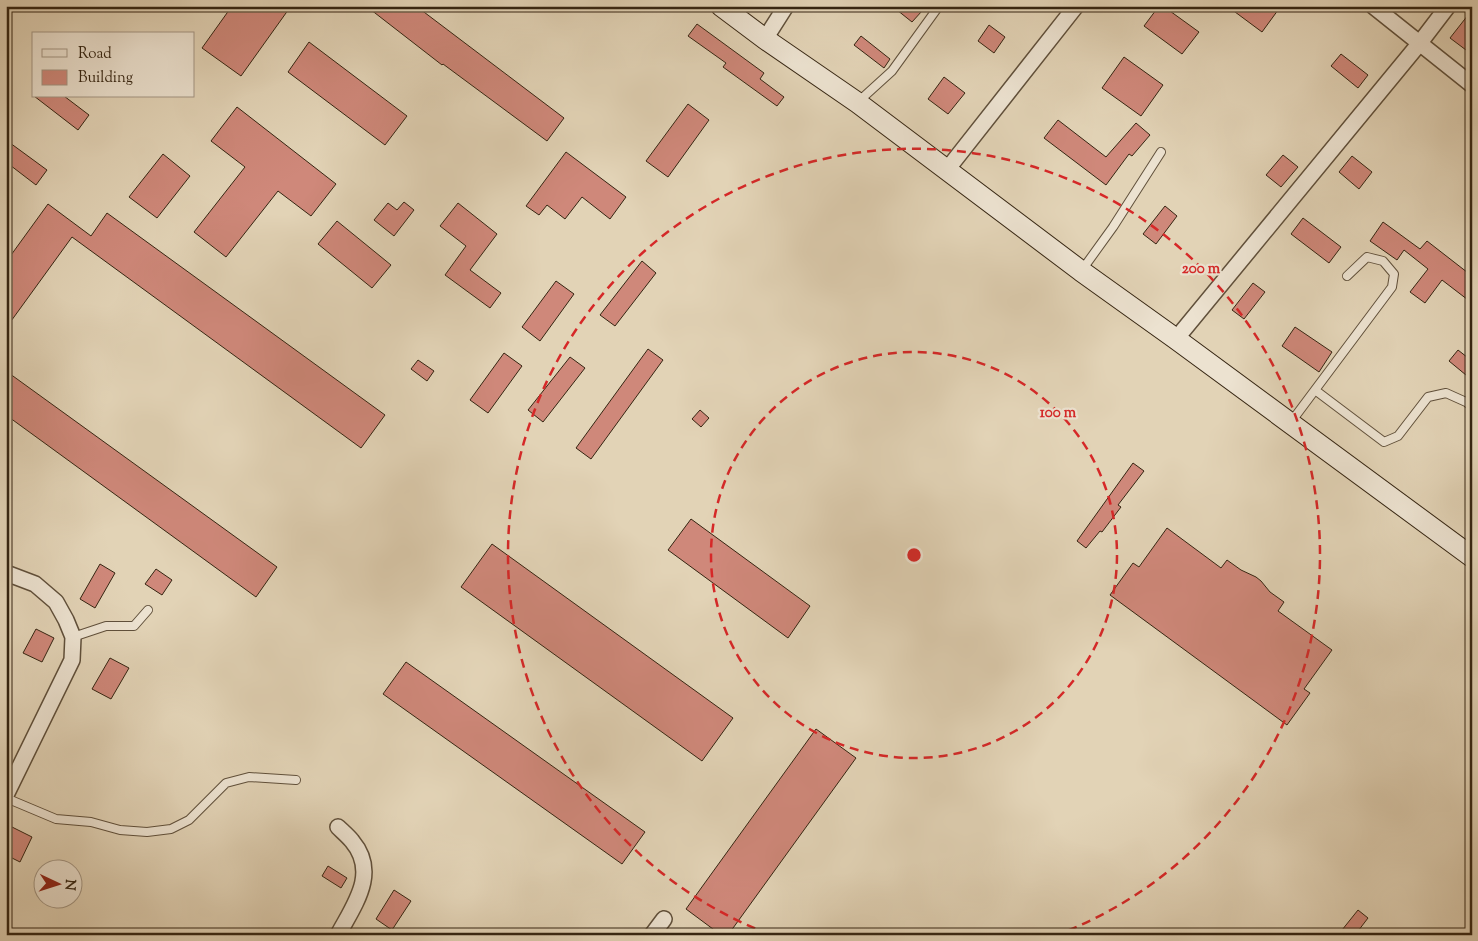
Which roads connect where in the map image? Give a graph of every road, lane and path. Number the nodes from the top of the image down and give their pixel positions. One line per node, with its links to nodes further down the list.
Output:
1 (721, 6): 7 (main road)
2 (786, 6): 7 (street)
3 (939, 6): 10 (lane)
4 (1076, 6): 12 (street)
5 (1373, 6): 8 (street)
6 (1448, 6): 8 (street)
7 (765, 39): 10 (main road)
8 (1419, 44): 9 (street); 15 (street)
9 (1472, 85)
10 (858, 103): 12 (main road)
11 (1161, 152): 13 (lane)
12 (946, 170): 13 (main road)
13 (1081, 271): 15 (main road)
14 (1347, 276): 16 (lane)
15 (1176, 339): 18 (main road)
16 (1315, 390): 17 (lane); 18 (lane)
17 (1472, 407)
18 (1290, 423): 19 (main road)
19 (1472, 557)
20 (6, 572): 22 (street)
21 (148, 610): 22 (lane)
22 (73, 638): 24 (street)
23 (296, 780): 24 (lane)
24 (6, 796)
25 (338, 827): 27 (street)
26 (664, 919): 28 (street)
27 (338, 935)
28 (652, 935)

